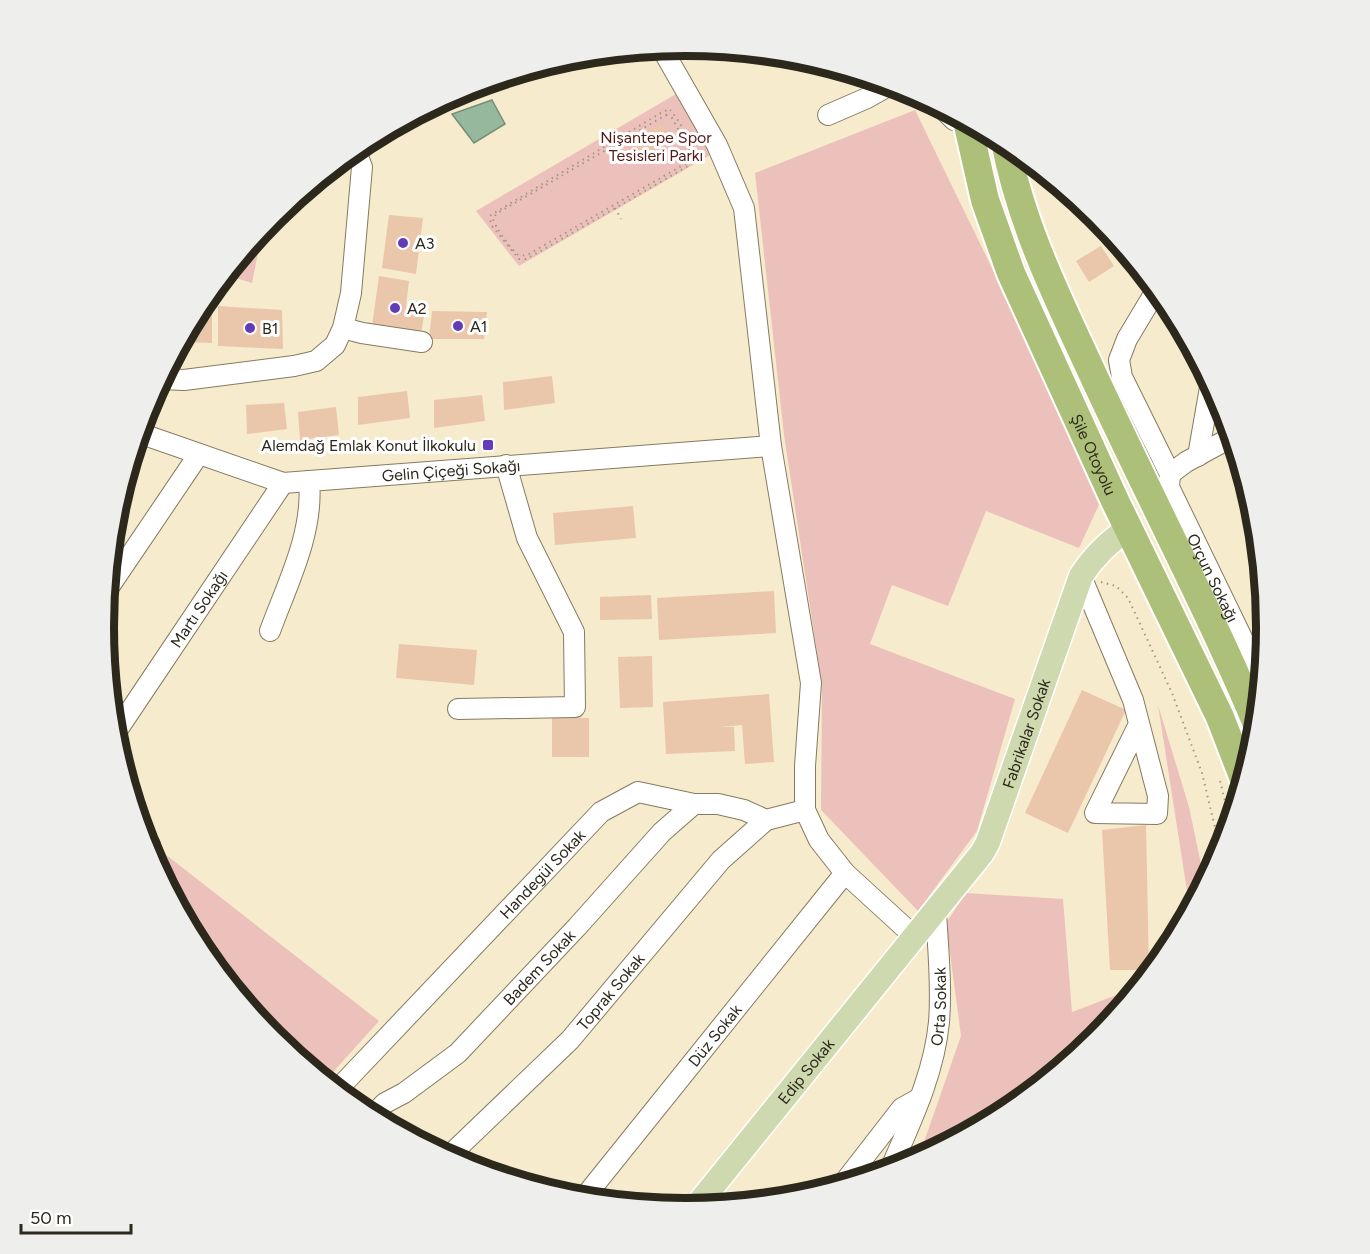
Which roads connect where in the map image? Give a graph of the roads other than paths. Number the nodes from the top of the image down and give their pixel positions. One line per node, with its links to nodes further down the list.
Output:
1 (666, 57): 14 (street)
2 (881, 90): 3 (street)
3 (828, 115)
4 (970, 131): 21 (highway, Şile Otoyolu)
5 (1008, 155): 27 (highway, Şile Otoyolu)
6 (359, 158): 8 (street)
7 (1152, 298): 18 (street, Orçun Sokağı)
8 (343, 328): 9 (street); 10 (street)
9 (422, 342)
10 (170, 379)
11 (1208, 397): 16 (street)
12 (147, 436): 15 (street, Gelin Çiçeği Sokağı)
13 (1225, 441): 16 (street)
14 (771, 446): 17 (street, Gelin Çiçeği Sokağı); 32 (street)
15 (199, 454): 20 (street, Gelin Çiçeği Sokağı); 23 (street)
16 (1198, 456): 18 (street)
17 (506, 465): 19 (street, Gelin Çiçeği Sokağı); 26 (street)
18 (1170, 474): 25 (street, Orçun Sokağı)
19 (309, 481): 20 (street, Gelin Çiçeği Sokağı); 24 (street)
20 (283, 483): 28 (street, Martı Sokağı)
21 (1128, 529): 22 (main road, Fabrikalar Sokak); 30 (highway, Şile Otoyolu)
22 (1081, 576): 29 (street); 35 (main road, Fabrikalar Sokak)
23 (116, 577)
24 (270, 631)
25 (1255, 664)
26 (458, 709)
27 (1251, 709)
28 (122, 724)
29 (1139, 724): 29 (street)
30 (1239, 766)
31 (694, 804): 33 (street, Handegül Sokak); 37 (street, Handegül Sokak); 39 (street, Badem Sokak)
32 (805, 810): 33 (street); 34 (street)
33 (766, 820): 40 (street, Toprak Sokak)
34 (845, 873): 36 (street); 43 (street, Düz Sokak)
35 (936, 912): 36 (main road, Fabrikalar Sokak); 38 (street, Orta Sokak)
36 (915, 937): 44 (main road, Edip Sokak)
37 (343, 1084)
38 (920, 1098): 41 (street, Orta Sokak); 42 (street)
39 (379, 1109)
40 (455, 1150)
41 (895, 1158)
42 (851, 1173)
43 (590, 1191)
44 (704, 1197)

